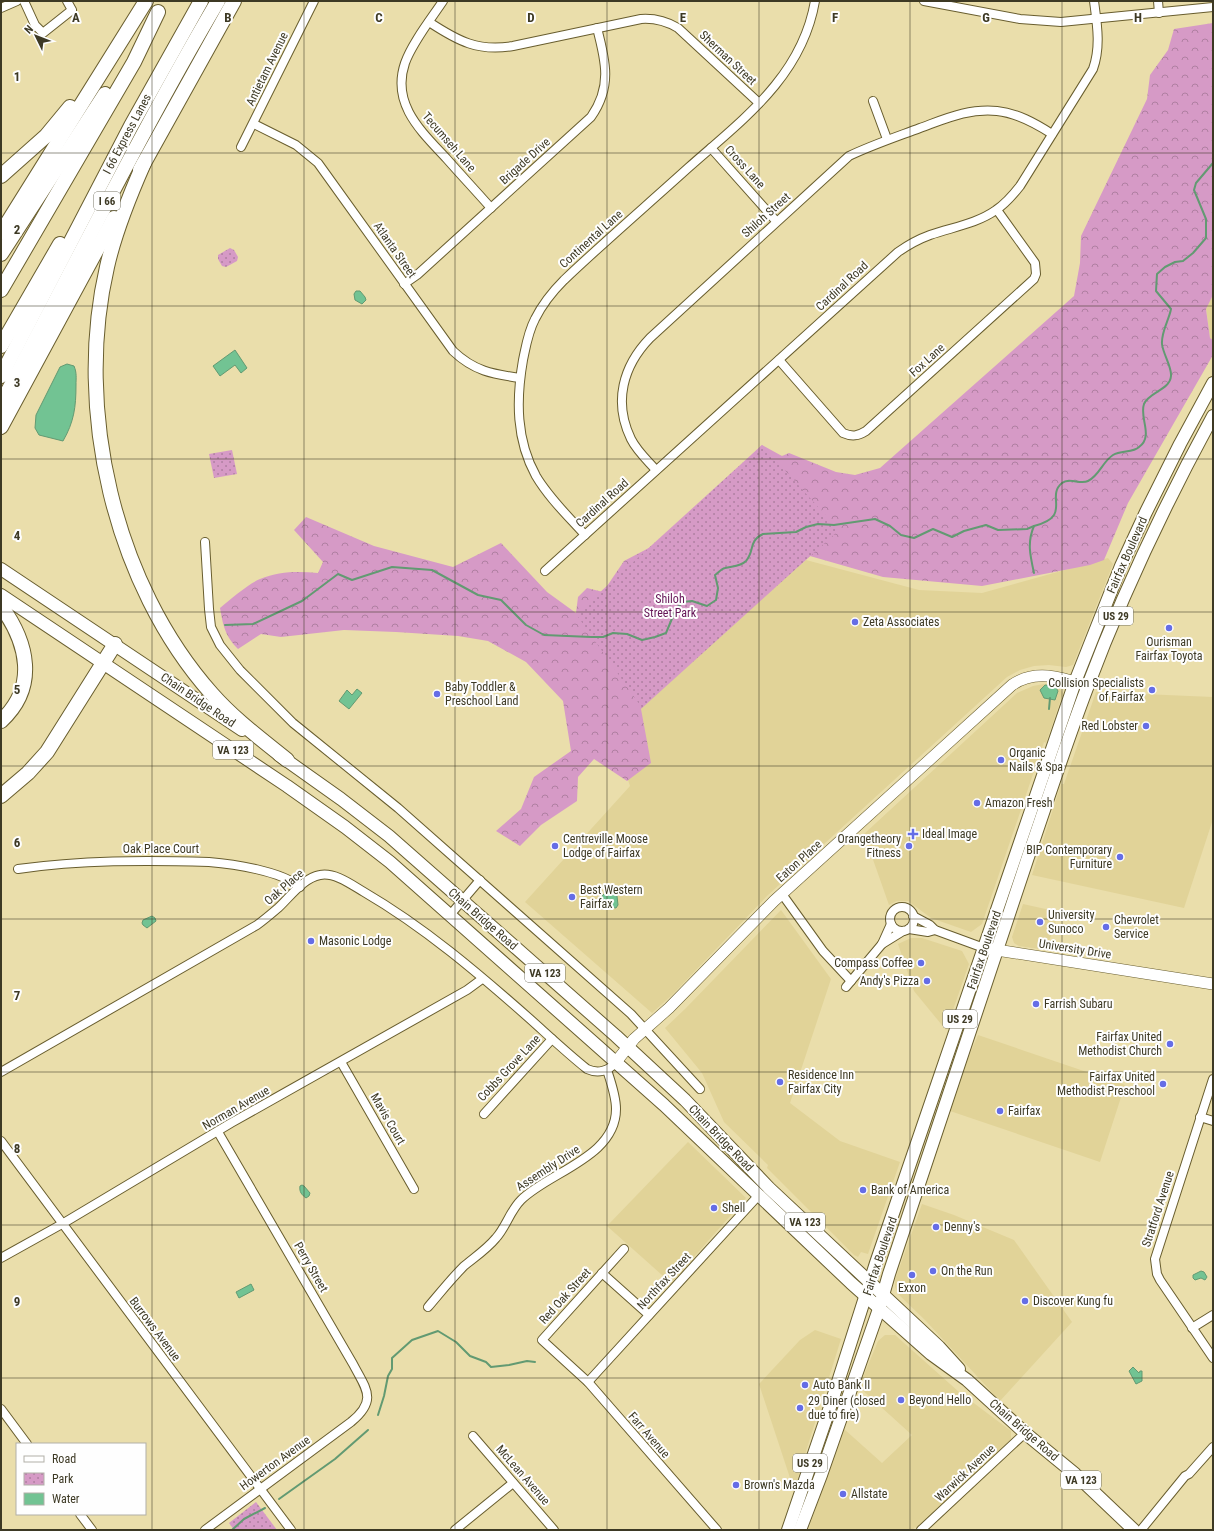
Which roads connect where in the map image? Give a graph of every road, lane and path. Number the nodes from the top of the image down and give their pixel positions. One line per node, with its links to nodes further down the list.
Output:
1 (17, 1): 16 (street)
2 (24, 1): 3 (street)
3 (67, 1)
4 (146, 1): 21 (highway)
5 (202, 1): 25 (highway, I 66 Express Lanes)
6 (218, 1): 44 (highway, I 66)
7 (234, 1): 30 (highway)
8 (314, 1): 24 (street, Antietam Avenue)
9 (443, 1): 19 (street, Tecumseh Lane)
10 (815, 1): 23 (street, Continental Lane)
11 (924, 1): 18 (street)
12 (1094, 1): 18 (street, Cardinal Road)
13 (1158, 1): 17 (street)
14 (161, 7): 36 (highway); 38 (highway)
15 (1213, 7): 17 (street)
16 (1, 8)
17 (1159, 13): 18 (street)
18 (1097, 20): 26 (street, Cardinal Road)
19 (430, 22): 20 (street, Sherman Street); 32 (street, Tecumseh Lane)
20 (597, 28): 23 (street, Sherman Street); 32 (street, Brigade Drive)
21 (125, 34): 31 (highway); 35 (highway)
22 (874, 100): 27 (street)
23 (759, 103): 29 (street, Continental Lane)
24 (254, 124): 28 (street, Antietam Avenue); 37 (street, Atlanta Street)
25 (131, 126): 39 (highway); 41 (highway, I 66 Express Lanes)
26 (1052, 134): 27 (street, Shiloh Street); 33 (street, Cardinal Road)
27 (887, 139): 34 (street, Shiloh Street)
28 (241, 147)
29 (711, 148): 34 (street, Cross Lane); 42 (street, Continental Lane)
30 (144, 163): 46 (highway); 59 (highway)
31 (1, 176)
32 (491, 208): 37 (street, Brigade Drive)
33 (997, 210): 40 (street, Cardinal Road); 40 (street, Fox Lane)
34 (776, 221): 47 (street, Shiloh Street)
35 (1, 233)
36 (1, 254)
37 (404, 284): 42 (street, Atlanta Street)
38 (1, 290)
39 (1, 346)
40 (778, 360): 47 (street, Cardinal Road)
41 (1, 376)
42 (520, 378): 48 (street, Continental Lane)
43 (1213, 383): 56 (main road, Fairfax Boulevard / US 29)
44 (1, 404)
45 (1213, 416): 57 (main road, Fairfax Boulevard / US 29)
46 (1, 427)
47 (656, 470): 48 (street, Cardinal Road)
48 (585, 535): 51 (street, Cardinal Road)
49 (205, 542): 62 (street, Chain Bridge Road)
50 (1, 569): 54 (main road, Chain Bridge Road / VA 123)
51 (545, 571)
52 (1, 596): 55 (main road, Chain Bridge Road / VA 123)
53 (1, 606): 58 (highway)
54 (115, 644): 55 (highway); 59 (main road, Chain Bridge Road / VA 123)
55 (104, 662): 60 (highway); 66 (main road, Chain Bridge Road / VA 123)
56 (1075, 682): 57 (street, Eaton Place); 64 (street, Eaton Place); 72 (main road, Fairfax Boulevard / US 29)
57 (1088, 686): 73 (main road, Fairfax Boulevard / US 29)
58 (1, 721)
59 (287, 760): 65 (main road, Chain Bridge Road / VA 123)
60 (1, 796)
61 (18, 869): 63 (street, Oak Place Court)
62 (480, 880): 65 (street); 76 (street, Chain Bridge Road)
63 (300, 887): 74 (street, Oak Place); 82 (street, Oak Place)
64 (782, 894): 71 (street, University Drive); 76 (street, Eaton Place)
65 (463, 901): 66 (street); 78 (main road, Chain Bridge Road / VA 123)
66 (450, 915): 80 (main road, Chain Bridge Road / VA 123)
67 (913, 916): 68 (street, University Drive); 69 (street); 70 (street, University Drive)
68 (891, 924): 69 (street, University Drive); 71 (street, University Drive)
69 (906, 930): 70 (street, University Drive); 71 (street, University Drive)
70 (934, 930): 72 (street, University Drive)
71 (882, 944)
72 (984, 948): 73 (street, University Drive); 97 (main road, Fairfax Boulevard / US 29)
73 (997, 950): 75 (street, University Drive); 99 (main road, Fairfax Boulevard / US 29)
74 (482, 979): 77 (street, Oak Place); 79 (street, Norman Avenue)
75 (1213, 984)
76 (644, 1029): 78 (street, Eaton Place); 84 (street, Chain Bridge Road)
77 (552, 1039): 81 (street, Oak Place); 86 (street, Cobbs Grove Lane)
78 (627, 1046): 80 (street, Eaton Place); 85 (main road, Chain Bridge Road / VA 123)
79 (341, 1062): 89 (street, Norman Avenue); 91 (street, Mavis Court)
80 (616, 1062): 81 (street, Eaton Place); 92 (main road, Chain Bridge Road / VA 123)
81 (607, 1070): 100 (street, Assembly Drive)
82 (1, 1072)
83 (1213, 1079): 87 (street, Stratford Avenue)
84 (700, 1089)
85 (688, 1103): 92 (main road); 97 (main road, Chain Bridge Road / VA 123)
86 (484, 1114)
87 (1200, 1117): 88 (street); 104 (street, Stratford Avenue)
88 (1213, 1121)
89 (218, 1132): 93 (street, Norman Avenue); 110 (street, Perry Street)
90 (1, 1141): 93 (street, Burrows Avenue)
91 (414, 1189)
92 (758, 1196): 98 (main road, Chain Bridge Road / VA 123); 103 (street, Northfax Street)
93 (62, 1224): 95 (street, Norman Avenue); 116 (street, Burrows Avenue)
94 (624, 1249): 96 (street, Red Oak Street)
95 (1, 1258)
96 (602, 1273): 103 (street); 105 (street, Red Oak Street)
97 (870, 1284): 98 (main road, Fairfax Boulevard / US 29); 99 (main road, Chain Bridge Road / VA 123)
98 (866, 1296): 101 (main road, Chain Bridge Road / VA 123); 124 (main road, Fairfax Boulevard / US 29)
99 (883, 1296): 101 (main road, Fairfax Boulevard / US 29); 107 (main road, Chain Bridge Road / VA 123)
100 (428, 1307)
101 (880, 1309): 107 (main road, Chain Bridge Road / VA 123); 125 (main road, Fairfax Boulevard / US 29)
102 (1213, 1314): 104 (street)
103 (649, 1315): 108 (street, Northfax Street)
104 (1192, 1328): 106 (street, Stratford Avenue)
105 (561, 1358): 108 (street, Farr Avenue)
106 (1213, 1358)
107 (967, 1380): 111 (main road, Chain Bridge Road / VA 123)
108 (588, 1382): 123 (street, Farr Avenue)
109 (1, 1409): 113 (street)
110 (359, 1416): 116 (street, Howerton Avenue)
111 (1026, 1433): 126 (street, Warwick Avenue); 127 (main road, Chain Bridge Road / VA 123)
112 (473, 1436): 115 (street, McLean Avenue)
113 (26, 1443)
114 (1213, 1447): 128 (street)
115 (513, 1483): 121 (street); 122 (street, McLean Avenue)
116 (261, 1489): 119 (street, Howerton Avenue); 120 (street, Burrows Avenue)
117 (81, 1515): 118 (street)
118 (92, 1530)
119 (205, 1530)
120 (291, 1530)
121 (455, 1530)
122 (554, 1530)
123 (717, 1530)
124 (788, 1530)
125 (800, 1530)
126 (921, 1530)
127 (1134, 1530)
128 (1141, 1530)

